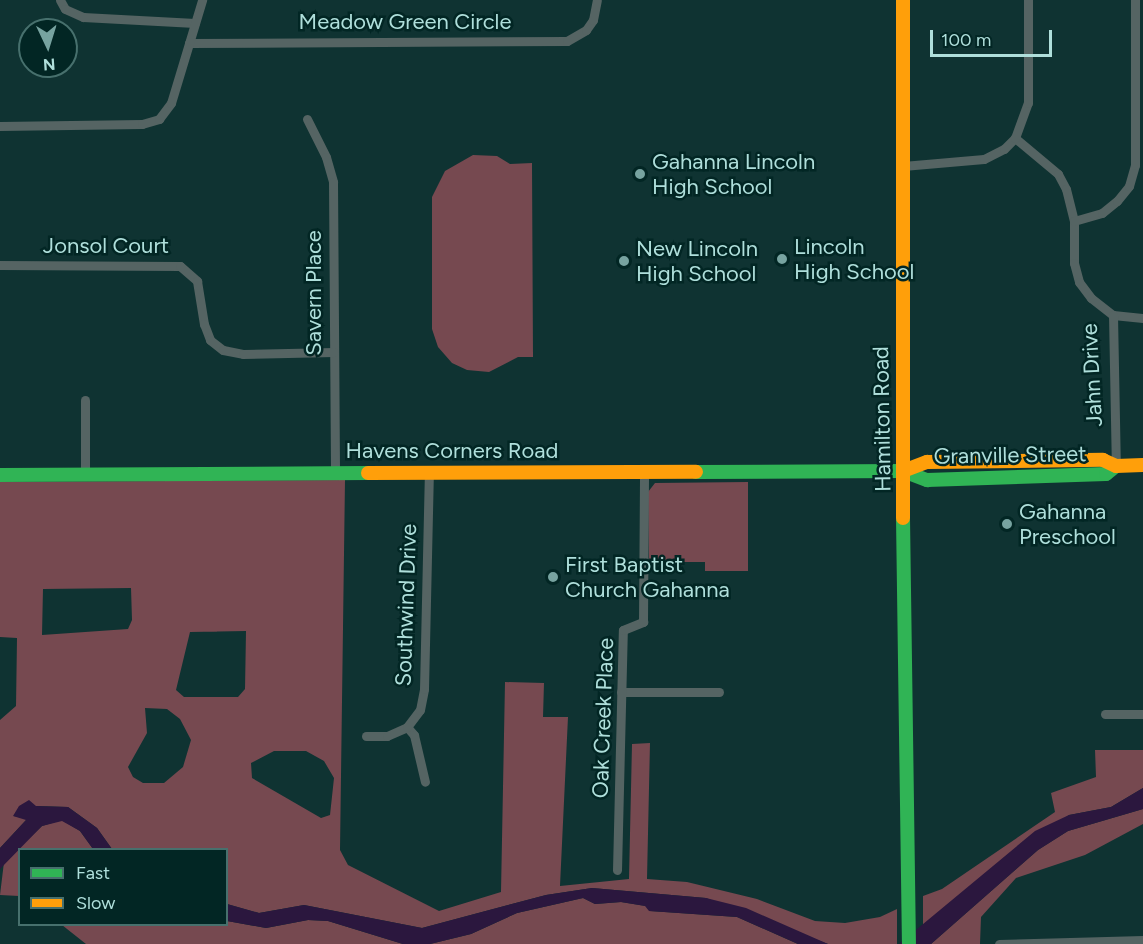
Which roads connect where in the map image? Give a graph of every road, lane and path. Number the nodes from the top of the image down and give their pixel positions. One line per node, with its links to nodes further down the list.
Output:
1 (60, 0): 7 (street)
2 (202, 0): 7 (street)
3 (597, 0): 8 (street, Meadow Green Circle)
4 (903, 0): 12 (main road, Hamilton Road)
5 (1028, 0): 11 (street)
6 (1135, 0): 13 (street)
7 (195, 22): 8 (street)
8 (189, 43): 10 (street)
9 (307, 119): 17 (street, Savern Place)
10 (0, 126)
11 (1015, 138): 12 (street); 13 (street, Jahn Drive)
12 (903, 166): 21 (main road, Hamilton Road)
13 (1074, 221): 15 (street, Jahn Drive)
14 (0, 265): 17 (street, Jonsol Court)
15 (1113, 315): 16 (street); 20 (street, Jahn Drive)
16 (1143, 318)
17 (334, 352): 23 (street, Savern Place)
18 (85, 400): 25 (street)
19 (1143, 465): 20 (main road, Granville Street)
20 (1116, 466): 21 (main road, Granville Street)
21 (903, 471): 22 (main road, Havens Corners Road); 35 (main road, Hamilton Road)
22 (644, 472): 24 (main road, Havens Corners Road); 27 (street, Oak Creek Place)
23 (334, 473): 24 (main road, Havens Corners Road); 25 (main road, Havens Corners Road)
24 (429, 473): 31 (street, Southwind Drive)
25 (85, 474): 26 (main road, Havens Corners Road)
26 (0, 475)
27 (621, 692): 28 (street); 34 (street, Oak Creek Place)
28 (718, 692)
29 (1105, 714): 30 (street)
30 (1143, 714)
31 (407, 727): 32 (street); 33 (street)
32 (366, 736)
33 (425, 782)
34 (617, 870)
35 (911, 897): 37 (main road, Hamilton Road); 38 (main road, Hamilton Road)
36 (1143, 940): 39 (street)
37 (909, 944)
38 (915, 944)
39 (999, 944)

